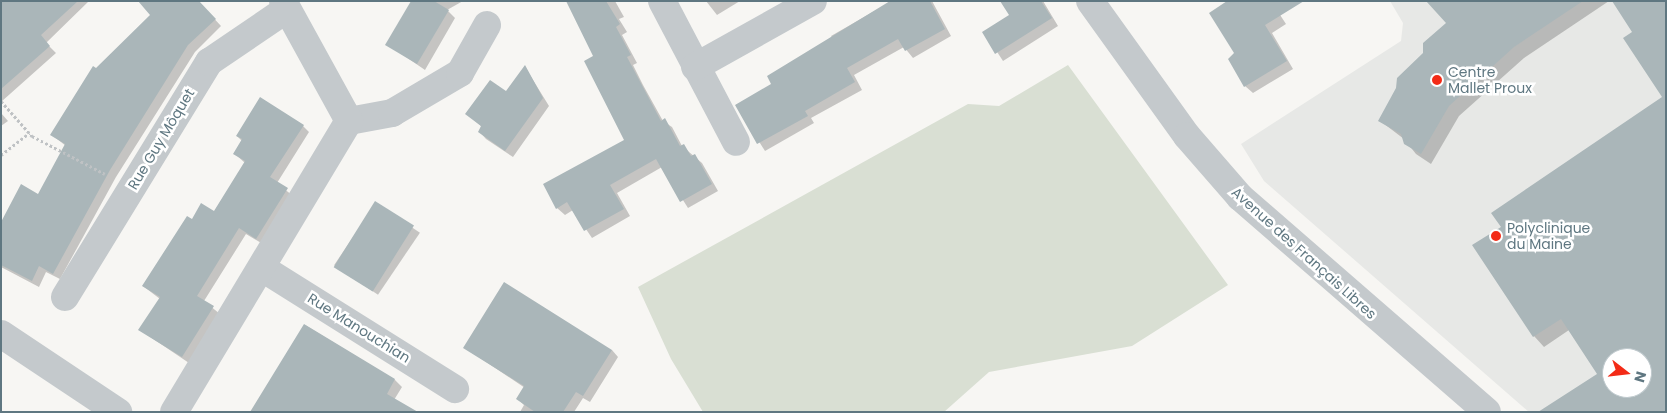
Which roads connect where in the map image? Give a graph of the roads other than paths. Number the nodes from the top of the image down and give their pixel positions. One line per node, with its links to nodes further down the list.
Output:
1 (662, 1): 6 (street)
2 (812, 1): 6 (street)
3 (1090, 1): 15 (street, Avenue des Français Libres)
4 (285, 5): 7 (street, Rue Guy Môquet); 10 (street, Rue Guy Môquet)
5 (487, 25): 7 (street)
6 (694, 67): 8 (street)
7 (349, 121): 9 (street)
8 (736, 142)
9 (262, 268): 12 (street, Rue Manouchian); 14 (street)
10 (65, 297)
11 (1, 334): 13 (street)
12 (455, 389)
13 (118, 412)
14 (174, 412)
15 (1487, 412)

